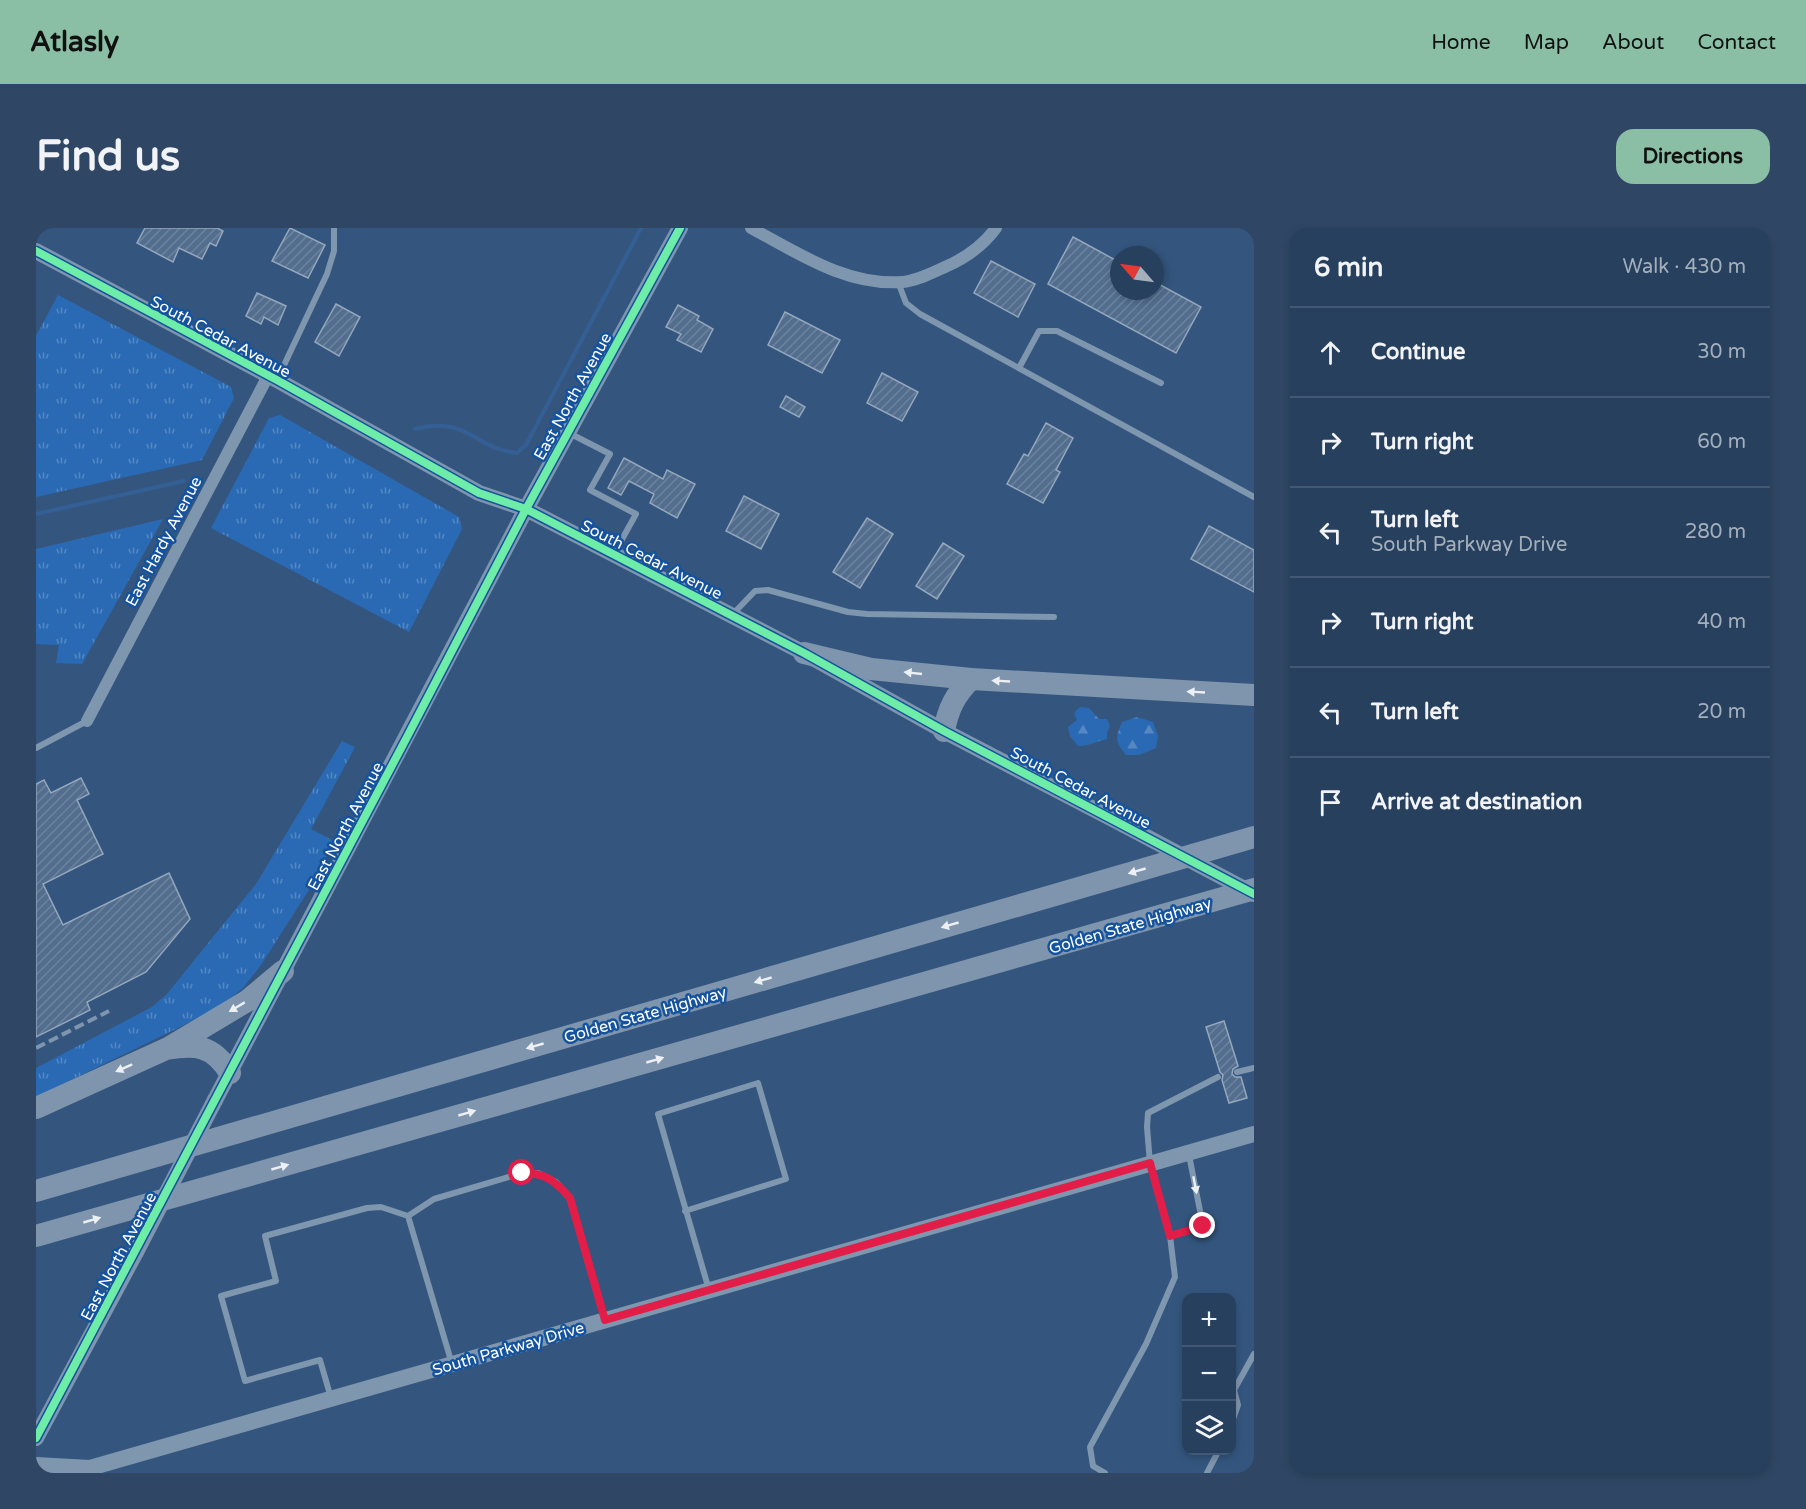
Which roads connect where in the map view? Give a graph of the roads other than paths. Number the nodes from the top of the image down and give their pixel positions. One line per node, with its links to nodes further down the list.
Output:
1 (334, 228): 8 (lane)
2 (680, 228): 10 (street, East North Avenue)
3 (752, 228): 6 (street)
4 (996, 228): 6 (street)
5 (36, 251): 8 (street, South Cedar Avenue)
6 (898, 282): 7 (lane)
7 (1019, 368): 9 (lane); 11 (lane)
8 (272, 378): 12 (street, South Cedar Avenue); 19 (street, East Hardy Avenue)
9 (1161, 383)
10 (567, 433): 12 (street, East North Avenue); 13 (lane)
11 (1254, 497)
12 (526, 509): 13 (street, South Cedar Avenue); 25 (street, East North Avenue)
13 (613, 555): 14 (street, South Cedar Avenue)
14 (731, 616): 15 (lane); 16 (street, South Cedar Avenue)
15 (1054, 617)
16 (804, 653): 17 (highway, one-way to 16); 20 (street, South Cedar Avenue)
17 (971, 679): 18 (highway, one-way to 17); 20 (highway)
18 (1254, 695)
19 (87, 721): 21 (lane)
20 (944, 731): 24 (street, South Cedar Avenue, bridge)
21 (36, 748)
22 (1254, 837): 35 (highway, Golden State Highway, one-way to 35)
23 (1254, 889): 38 (highway, Golden State Highway, one-way to 23)
24 (1254, 894)
25 (283, 971): 26 (highway, one-way to 26); 29 (street, East North Avenue)
26 (165, 1049): 29 (highway); 31 (highway, one-way to 31)
27 (1254, 1068): 28 (lane)
28 (1237, 1072)
29 (230, 1073): 46 (street, East North Avenue, bridge)
30 (1218, 1077): 34 (lane)
31 (36, 1108)
32 (1254, 1134): 33 (street, South Parkway Drive)
33 (1188, 1153): 34 (street, South Parkway Drive); 39 (lane, one-way to 39)
34 (1150, 1163): 39 (lane); 40 (street, South Parkway Drive)
35 (36, 1191)
36 (686, 1211): 36 (lane); 40 (lane)
37 (408, 1216): 41 (lane); 43 (lane); 44 (lane)
38 (36, 1236)
39 (1170, 1236): 50 (lane)
40 (709, 1290): 41 (street, South Parkway Drive)
41 (605, 1320): 43 (street, South Parkway Drive)
42 (1254, 1354): 45 (lane)
43 (452, 1364): 44 (street, South Parkway Drive)
44 (331, 1398): 49 (street, South Parkway Drive)
45 (1236, 1411)
46 (36, 1438)
47 (1216, 1455): 51 (lane)
48 (36, 1465): 49 (street, South Parkway Drive)
49 (85, 1470)
50 (1105, 1473)
51 (1207, 1473)

